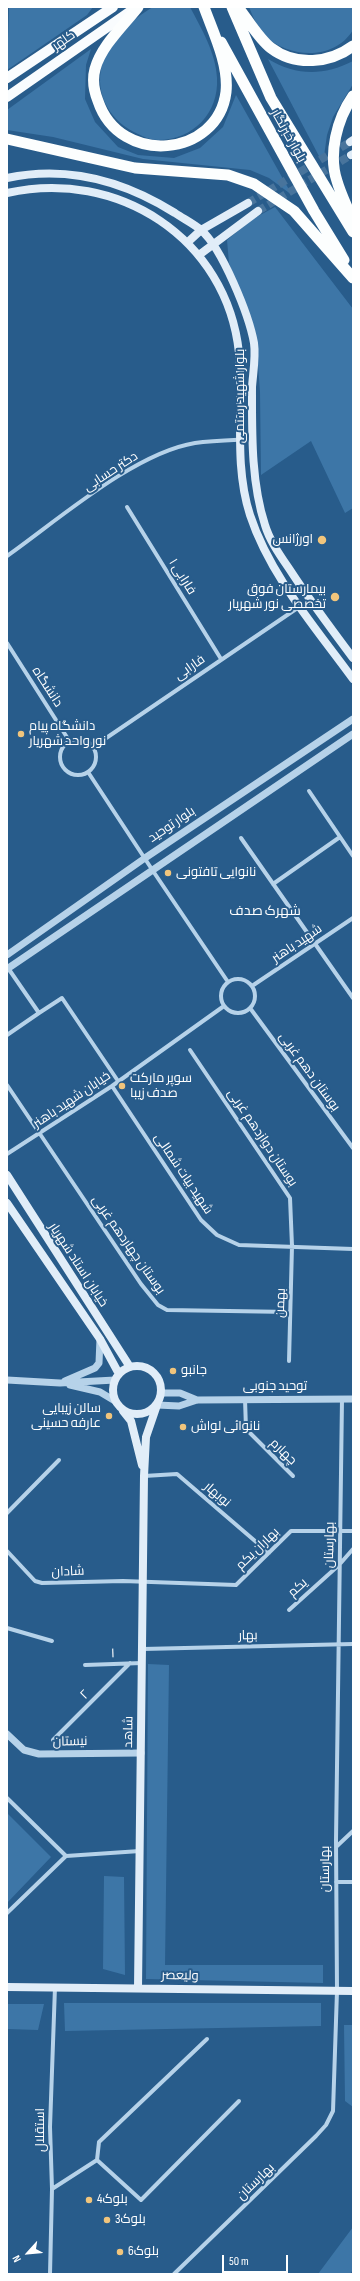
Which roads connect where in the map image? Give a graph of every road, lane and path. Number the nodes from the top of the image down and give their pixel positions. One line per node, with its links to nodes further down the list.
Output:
1 (113, 7): 7 (main road, کلهر)
2 (138, 7): 3 (highway); 9 (main road, کلهر)
3 (204, 7): 21 (highway, بلوار خبرنگار)
4 (232, 7): 17 (highway, بلوار خبرنگار)
5 (238, 7): 6 (highway)
6 (353, 46)
7 (7, 78)
8 (353, 96): 15 (highway)
9 (7, 97)
10 (7, 139): 22 (highway)
11 (7, 178): 16 (main road, بلوار شهید رستمی)
12 (7, 193): 18 (main road, بلوار شهید رستمی)
13 (248, 203): 16 (main road)
14 (258, 211): 19 (main road)
15 (353, 222)
16 (201, 230): 18 (main road); 19 (main road, بلوار شهید رستمی)
17 (353, 232)
18 (188, 242): 20 (main road, بلوار شهید رستمی)
19 (213, 243): 20 (main road); 23 (main road, بلوار شهید رستمی)
20 (199, 254): 24 (main road, بلوار شهید رستمی)
21 (353, 274)
22 (353, 278)
23 (253, 439): 24 (street, دکتر حسابی); 29 (main road, بلوار شهید رستمی)
24 (240, 440): 26 (street, دکتر حسابی); 27 (main road, بلوار شهید رستمی)
25 (127, 507): 30 (street, فارابی ۱)
26 (7, 556)
27 (300, 606): 30 (street, فارابی); 31 (main road, بلوار شهید رستمی)
28 (7, 643): 34 (street, دانشگاه)
29 (353, 658)
30 (221, 659): 35 (street, فارابی)
31 (353, 679)
32 (353, 719): 41 (street, بلوار توحید)
33 (353, 734): 42 (street, بلوار توحید)
34 (70, 742): 35 (street); 36 (street)
35 (93, 747): 36 (street)
36 (88, 772): 41 (street)
37 (309, 791): 38 (street)
38 (340, 837): 40 (street); 43 (street)
39 (240, 838): 43 (street)
40 (353, 856)
41 (144, 858): 42 (street); 46 (street, بلوار توحید)
42 (153, 871): 47 (street, بلوار توحید); 48 (street)
43 (273, 884): 45 (street)
44 (353, 918): 45 (street, شهید باهنر)
45 (316, 945): 49 (street, شهید باهنر); 50 (street)
46 (7, 955)
47 (7, 968): 53 (street)
48 (228, 982): 49 (street); 51 (street)
49 (252, 986): 52 (street)
50 (353, 998)
51 (224, 1006): 52 (street); 56 (street, خیابان شهید باهنر)
52 (250, 1008): 60 (street, بوستان دهم غربی)
53 (39, 1013): 54 (street); 56 (street)
54 (7, 1035)
55 (190, 1050): 64 (street, بوستان دوازدهم غربی)
56 (118, 1081): 58 (street, خیابان شهید باهنر)
57 (7, 1085): 59 (street, بوستان چهاردهم غربی)
58 (112, 1086): 59 (street, خیابان شهید باهنر); 64 (street, شهید بیات شمالی)
59 (39, 1134): 61 (street, خیابان شهید باهنر); 66 (street, بوستان چهاردهم غربی)
60 (353, 1148)
61 (7, 1154)
62 (8, 1177): 69 (main road, خیابان استاد شهریار)
63 (7, 1203): 67 (main road, خیابان استاد شهریار)
64 (292, 1246): 65 (street, شهید بیات شمالی); 66 (street, بهمن)
65 (353, 1249)
66 (290, 1312): 68 (street, بهمن)
67 (100, 1339): 70 (main road, خیابان استاد شهریار); 72 (street)
68 (289, 1361)
69 (130, 1367): 70 (main road); 73 (main road)
70 (117, 1377): 72 (street); 78 (main road)
71 (7, 1380): 72 (street)
72 (60, 1383): 78 (street)
73 (162, 1393): 76 (street, توحید جنوبی); 79 (main road)
74 (342, 1399): 75 (street, توحید جنوبی); 77 (street, توحید جنوبی); 85 (street, بهارستان)
75 (353, 1399)
76 (197, 1400): 77 (street, توحید جنوبی); 79 (street, توحید جنوبی)
77 (245, 1400): 83 (street, چهارم)
78 (115, 1401): 80 (main road)
79 (157, 1405): 80 (main road); 82 (main road)
80 (122, 1409): 82 (main road)
81 (59, 1460): 84 (street)
82 (144, 1476): 89 (street, نوبهار); 91 (main road, شاهد)
83 (294, 1476)
84 (7, 1513)
85 (340, 1531): 86 (street, بهاران یکم); 89 (street, بهاران یکم); 90 (street, بهارستان)
86 (353, 1531)
87 (353, 1549): 90 (street, یکم)
88 (7, 1551): 91 (street, شادان)
89 (269, 1553): 91 (street, بهاران یکم)
90 (339, 1565): 92 (street, یکم); 95 (street, بهارستان)
91 (144, 1582): 97 (main road, شاهد)
92 (289, 1610)
93 (7, 1628): 94 (street)
94 (52, 1641)
95 (338, 1644): 96 (street, بهار); 97 (street, بهار); 106 (street, بهارستان)
96 (353, 1644)
97 (143, 1649): 99 (main road, شاهد)
98 (130, 1663): 99 (street, ۱); 100 (street, ۱); 102 (street, ۲)
99 (142, 1663): 103 (main road, شاهد)
100 (85, 1665)
101 (7, 1734): 103 (street, نيستان)
102 (53, 1740)
103 (141, 1753): 107 (main road, شاهد)
104 (7, 1798): 108 (street)
105 (353, 1831): 106 (street)
106 (336, 1847): 109 (street, بهارستان)
107 (140, 1851): 108 (street); 114 (main road, شاهد)
108 (66, 1856): 111 (street)
109 (336, 1882): 110 (street); 115 (street, بهارستان)
110 (353, 1882)
111 (7, 1913)
112 (7, 1987): 113 (main road, ولیعصر)
113 (55, 1987): 114 (main road, ولیعصر); 120 (street, استقلال)
114 (138, 1988): 115 (main road, ولیعصر)
115 (337, 1991): 116 (main road, ولیعصر); 122 (street, بهارستان)
116 (353, 1991)
117 (207, 2039): 119 (street)
118 (239, 2101): 119 (street)
119 (97, 2160): 120 (street)
120 (52, 2189): 121 (street, استقلال)
121 (50, 2274)
122 (174, 2274)

